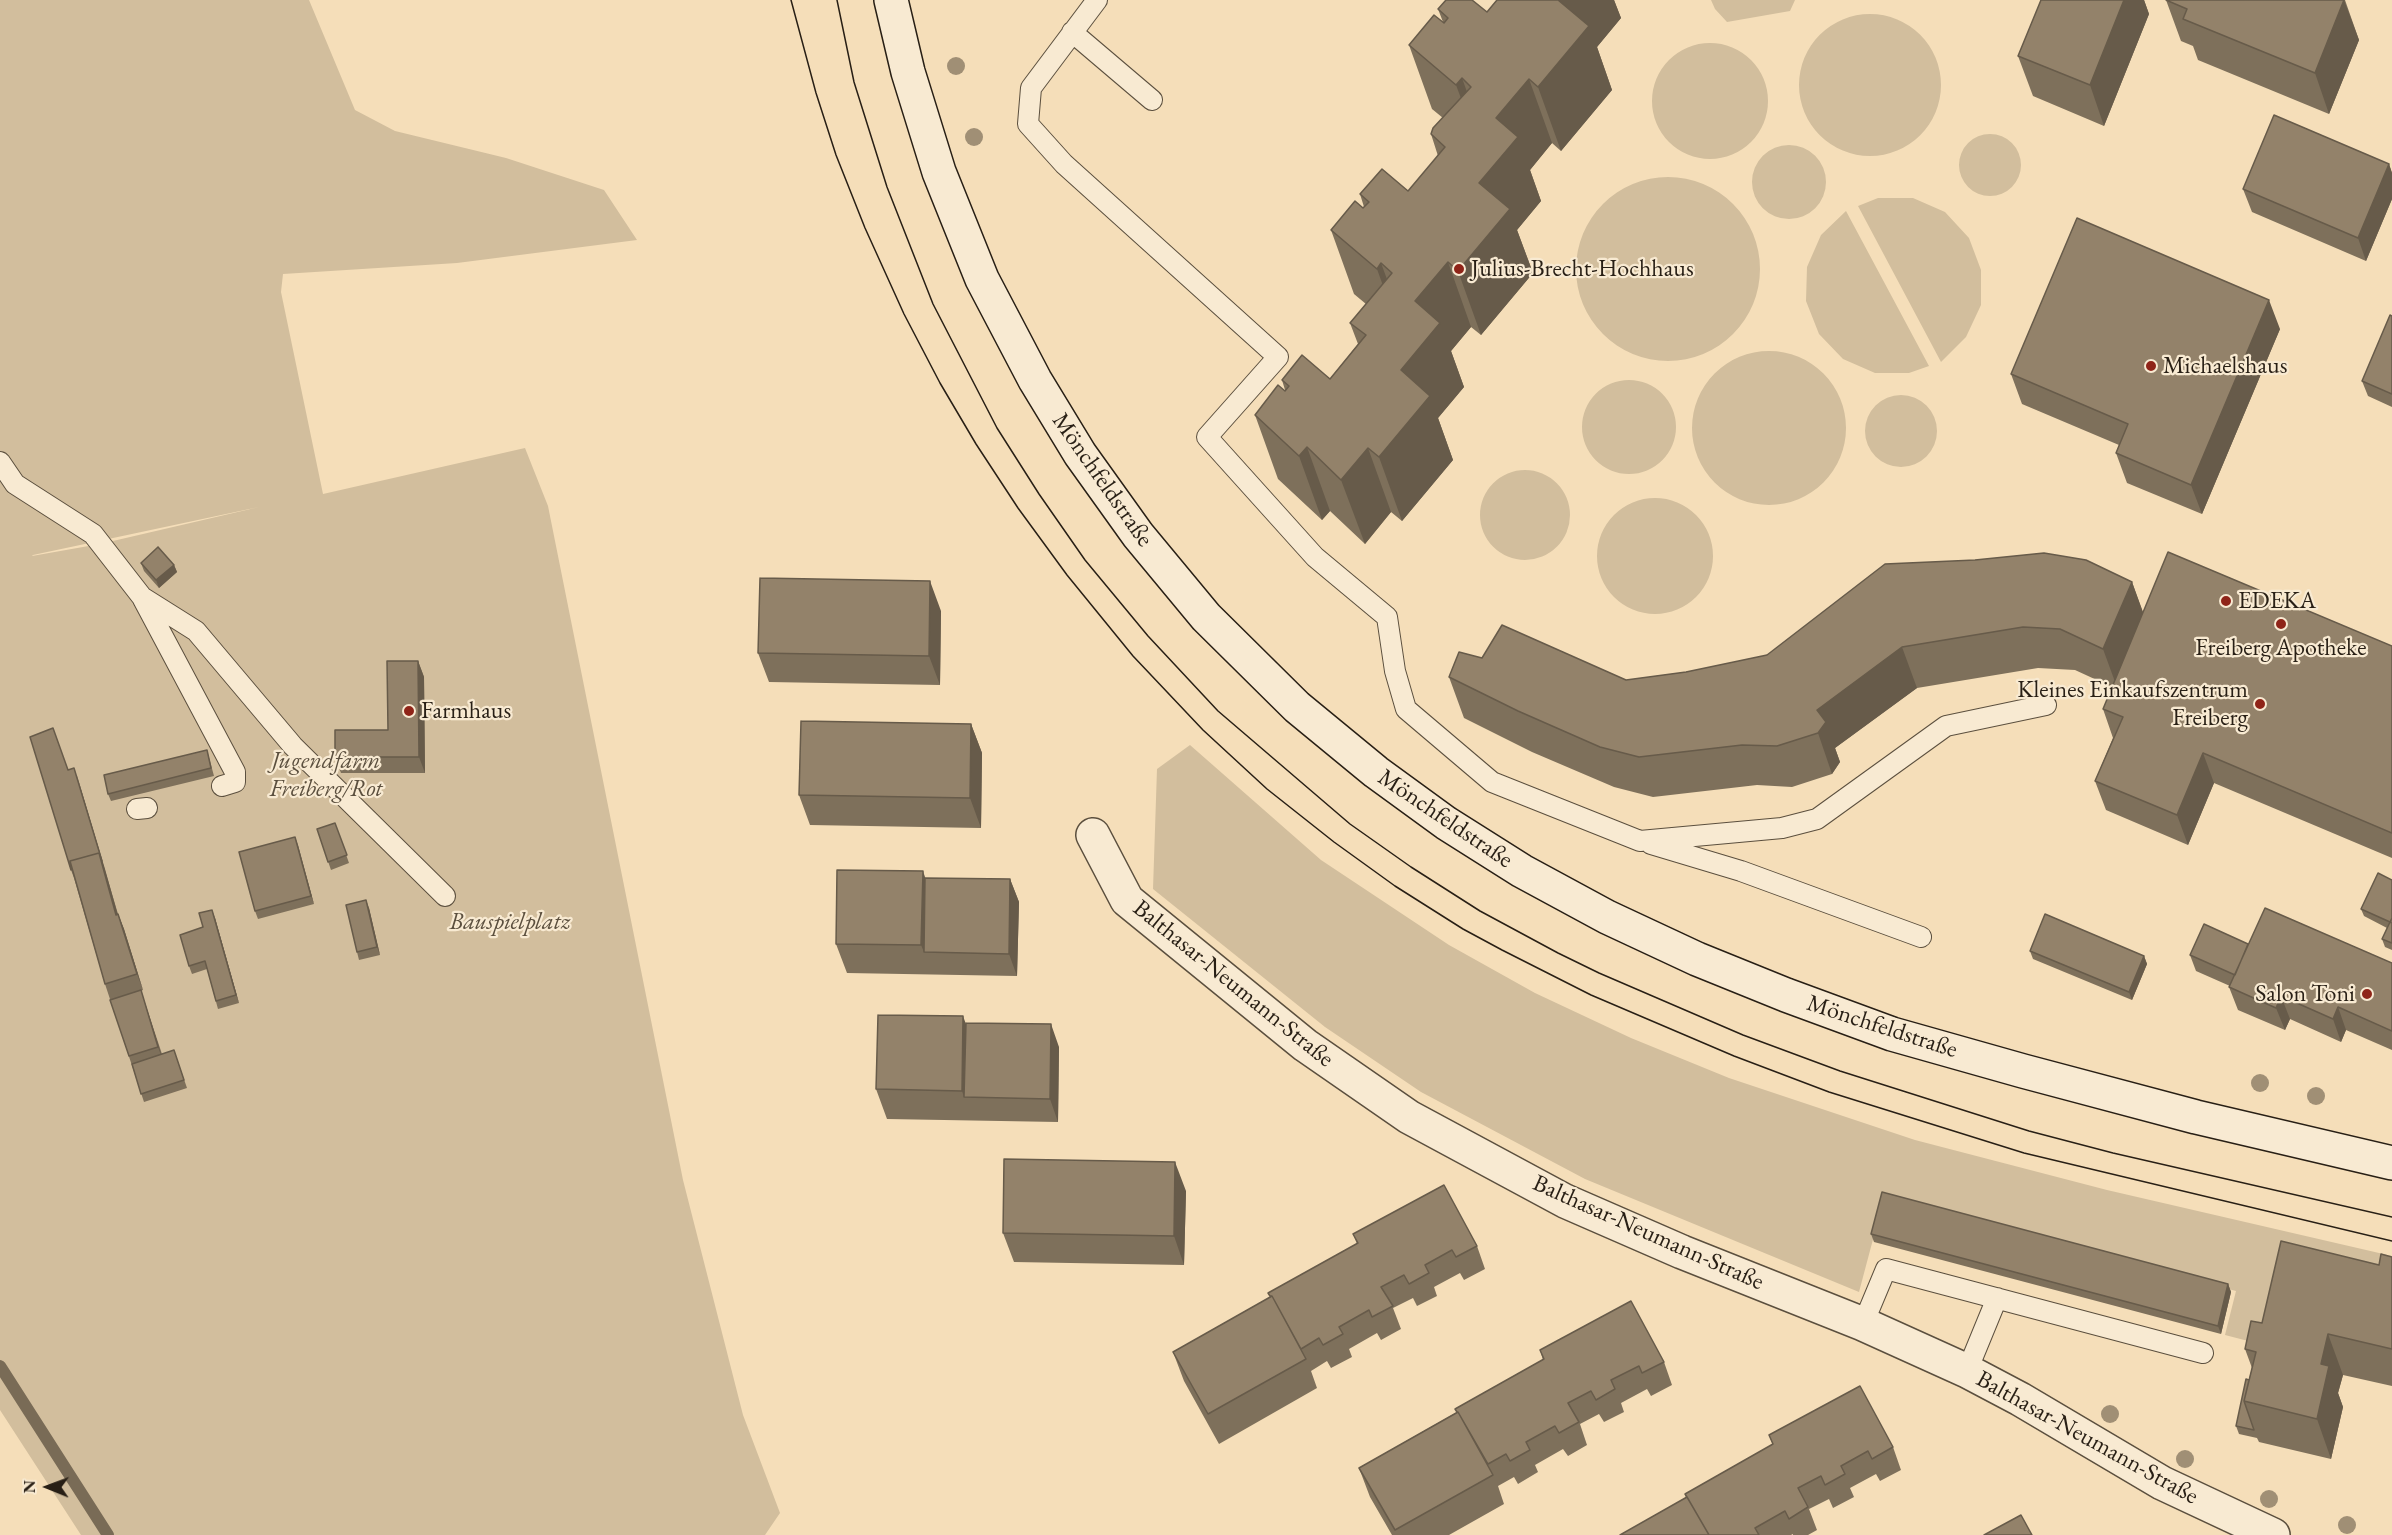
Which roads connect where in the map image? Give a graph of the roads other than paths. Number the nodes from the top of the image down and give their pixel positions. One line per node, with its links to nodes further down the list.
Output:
1 (891, 0): 13 (main road, Mönchfeldstraße)
2 (1097, 0): 3 (lane)
3 (1072, 32): 4 (lane); 10 (lane)
4 (1152, 100)
5 (0, 462): 6 (lane)
6 (142, 597): 8 (lane); 11 (lane)
7 (2046, 705): 10 (lane)
8 (222, 786)
9 (1093, 835): 15 (main road, Balthasar-Neumann-Straße)
10 (1640, 841): 12 (lane)
11 (445, 896)
12 (1922, 937)
13 (2392, 1163)
14 (1997, 1298): 15 (lane); 16 (lane); 17 (lane)
15 (1863, 1324): 17 (main road, Balthasar-Neumann-Straße)
16 (2203, 1353)
17 (1967, 1371): 18 (main road, Balthasar-Neumann-Straße)
18 (2273, 1535)

